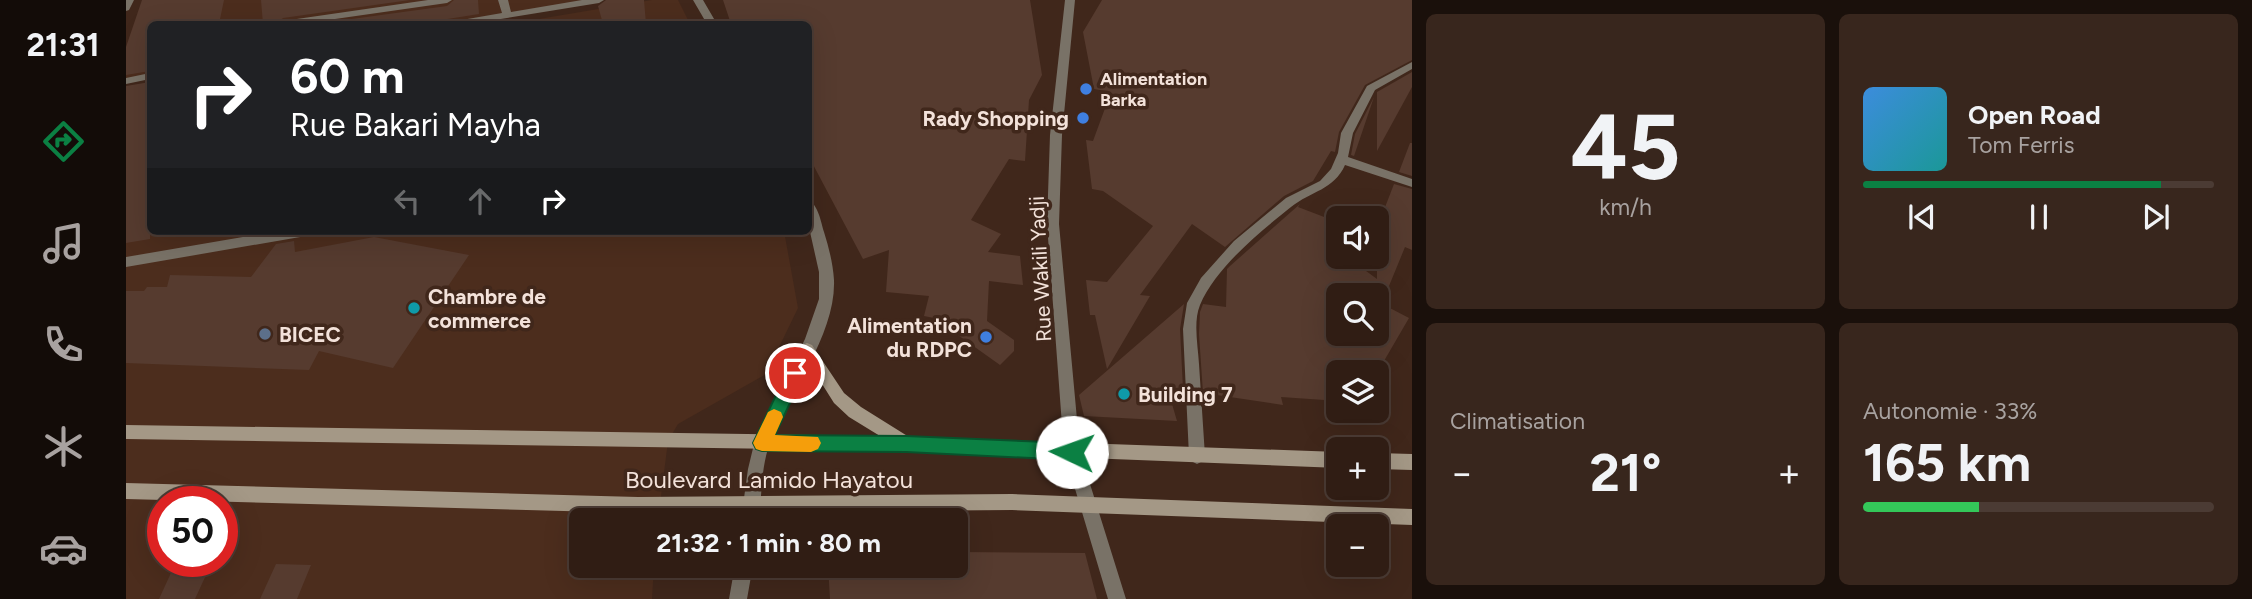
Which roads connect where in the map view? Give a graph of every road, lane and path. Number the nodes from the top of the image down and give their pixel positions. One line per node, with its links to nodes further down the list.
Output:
1 (129, 0): 7 (street)
2 (447, 0): 9 (street)
3 (503, 0): 8 (street)
4 (599, 0): 8 (street)
5 (698, 0): 11 (street)
6 (1070, 0): 24 (street, Rue Wakili Yadji)
7 (126, 8)
8 (508, 16): 10 (street)
9 (304, 21)
10 (476, 21)
11 (710, 21)
12 (1412, 65): 15 (street)
13 (147, 77): 14 (street)
14 (126, 81)
15 (1341, 159): 16 (street); 25 (street)
16 (1412, 183)
17 (812, 214): 20 (street)
18 (283, 235): 19 (street)
19 (126, 262)
20 (807, 349): 22 (street); 23 (main road)
21 (126, 432): 22 (main road, Boulevard Lamido Hayatou)
22 (762, 443): 23 (main road, Boulevard Lamido Hayatou); 32 (street)
23 (906, 444): 24 (main road, Boulevard Lamido Hayatou)
24 (1072, 452): 25 (main road, Boulevard Lamido Hayatou); 30 (street, Rue Wakili Yadji)
25 (1197, 456): 26 (main road, Boulevard Lamido Hayatou)
26 (1326, 460)
27 (1389, 462): 28 (main road)
28 (1412, 463)
29 (126, 491): 31 (main road, Boulevard Lamido Hayatou)
30 (1090, 505): 33 (main road, Boulevard Lamido Hayatou); 34 (main road, Boulevard Lamido Hayatou); 37 (street, Rue Wakili Yadji)
31 (686, 508)
32 (752, 508)
33 (855, 508)
34 (1412, 517)
35 (742, 578): 36 (street)
36 (738, 599)
37 (1117, 599)

